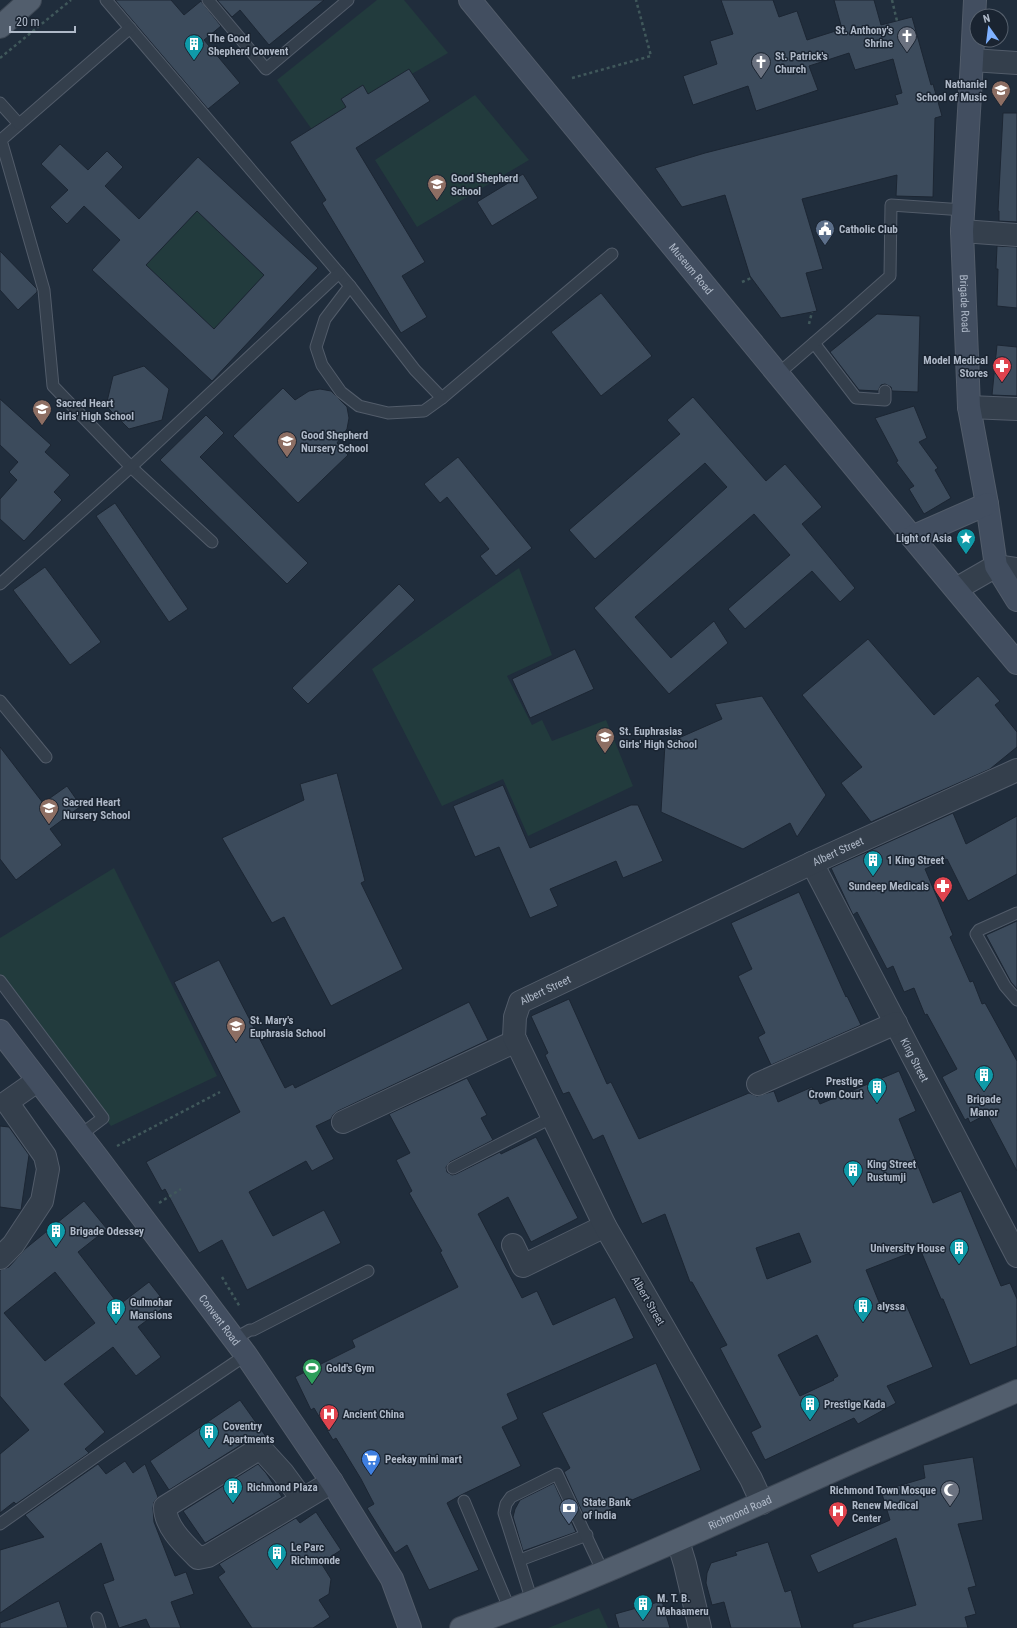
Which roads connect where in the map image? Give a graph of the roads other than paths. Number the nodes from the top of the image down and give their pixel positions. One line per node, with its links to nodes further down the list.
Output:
1 (30, 0): 7 (main road)
2 (106, 0): 8 (lane)
3 (208, 0): 4 (lane)
4 (348, 0)
5 (470, 0): 20 (main road, Museum Road)
6 (974, 0): 9 (main road, Brigade Road)
7 (0, 27)
8 (130, 28): 12 (lane); 17 (lane)
9 (972, 60): 10 (street); 13 (main road, Brigade Road)
10 (1017, 63)
11 (0, 103): 12 (lane)
12 (19, 124): 25 (lane)
13 (964, 210): 14 (main road, Brigade Road); 19 (lane)
14 (962, 231): 15 (street); 23 (main road, Brigade Road)
15 (1017, 235)
16 (612, 254): 22 (lane)
17 (339, 273): 18 (lane); 25 (lane)
18 (350, 286): 22 (lane); 22 (lane)
19 (814, 343): 20 (lane); 21 (lane)
20 (778, 374): 27 (main road, Museum Road)
21 (885, 391)
22 (442, 398)
23 (969, 406): 24 (street); 26 (main road, Brigade Road)
24 (1017, 410)
25 (130, 467): 28 (lane); 31 (lane)
26 (987, 504): 27 (main road); 29 (main road, Brigade Road)
27 (912, 537): 32 (main road)
28 (212, 542)
29 (996, 566): 30 (street); 32 (street); 33 (main road, Brigade Road)
30 (1017, 569)
31 (0, 584)
32 (956, 589): 34 (main road)
33 (1017, 600)
34 (1017, 663)
35 (0, 701): 36 (lane)
36 (46, 757)
37 (1017, 770): 38 (street, Albert Street)
38 (812, 864): 42 (street, King Street); 44 (street, Albert Street)
39 (1017, 913): 41 (lane)
40 (0, 981): 50 (lane)
41 (1017, 1000)
42 (896, 1023): 46 (street); 54 (street, King Street)
43 (0, 1031): 45 (main road, Convent Road)
44 (516, 1041): 48 (street, Albert Street); 49 (street)
45 (37, 1081): 47 (street); 50 (main road, Convent Road)
46 (758, 1084)
47 (3, 1098): 55 (street)
48 (553, 1117): 51 (lane); 52 (street, Albert Street)
49 (343, 1122)
50 (79, 1136): 57 (main road, Convent Road)
51 (453, 1168)
52 (605, 1226): 53 (street); 62 (street, Albert Street)
53 (513, 1245)
54 (1017, 1256)
55 (0, 1258)
56 (368, 1271): 57 (lane)
57 (244, 1341): 59 (main road, Convent Road); 63 (lane)
58 (1017, 1391): 62 (main road, Richmond Road)
59 (332, 1482): 60 (street); 70 (main road, Convent Road)
60 (302, 1499): 60 (street)
61 (464, 1501): 69 (lane)
62 (762, 1503): 65 (main road, Richmond Road)
63 (0, 1524)
64 (587, 1535): 66 (lane); 66 (lane); 67 (lane)
65 (678, 1541): 67 (main road, Richmond Road); 72 (street)
66 (520, 1560): 68 (lane)
67 (603, 1572): 68 (main road, Richmond Road)
68 (532, 1601): 69 (main road, Richmond Road)
69 (510, 1610): 71 (main road, Richmond Road)
70 (410, 1628)
71 (461, 1628)
72 (700, 1628)

